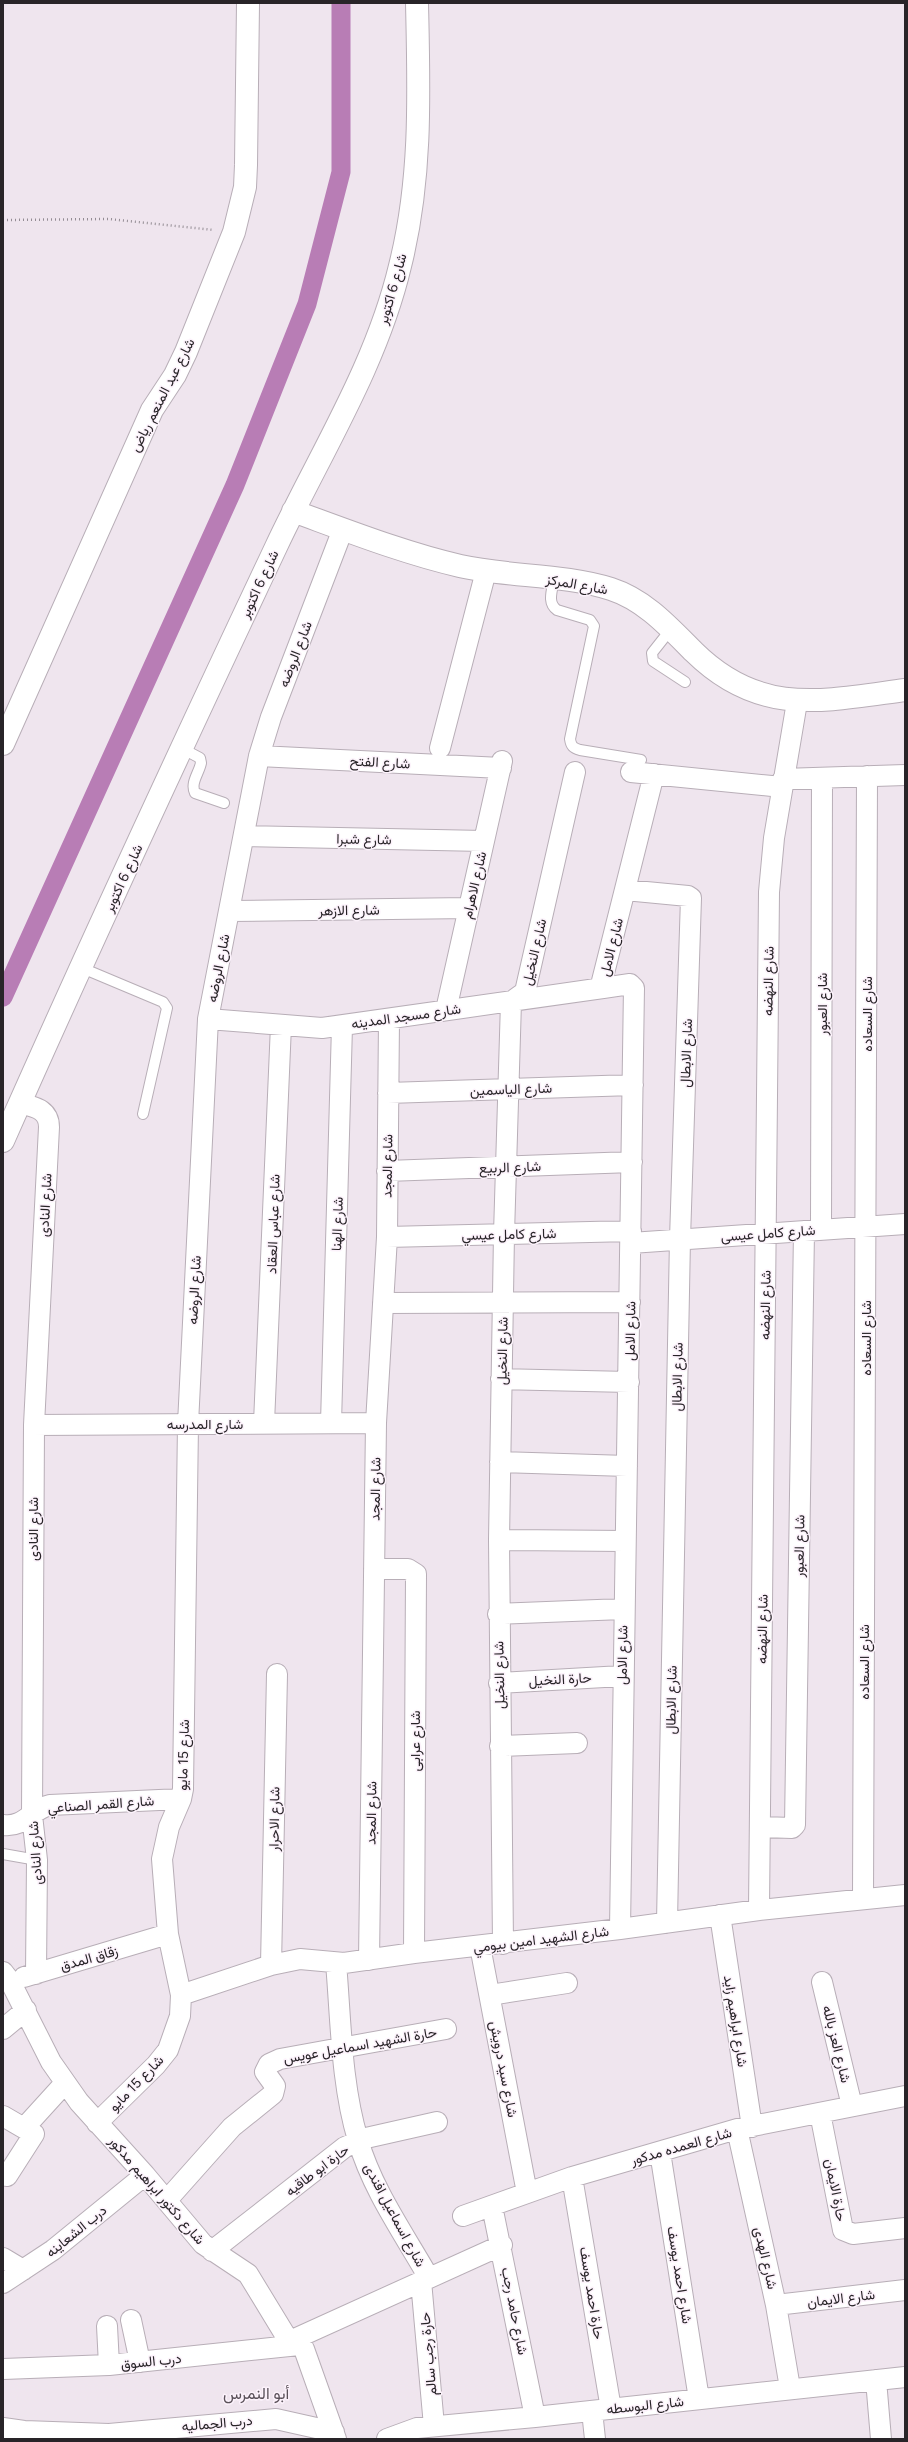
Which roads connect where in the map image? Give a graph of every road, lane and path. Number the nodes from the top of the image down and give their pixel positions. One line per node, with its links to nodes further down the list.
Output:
1 (248, 3): 4 (main road, شارع عبد المنعم رياض)
2 (417, 3): 5 (main road, شارع 6 اكتوبر)
3 (3, 220): 4 (path)
4 (234, 232): 13 (main road, شارع عبد المنعم رياض)
5 (293, 511): 6 (main road, شارع المركز); 15 (main road, شارع 6 اكتوبر)
6 (343, 529): 7 (main road, شارع المركز); 16 (street, شارع الروضه)
7 (486, 570): 8 (main road, شارع المركز); 14 (street)
8 (554, 579): 9 (main road, شارع المركز); 18 (lane)
9 (671, 629): 10 (lane); 12 (main road, شارع المركز)
10 (684, 682)
11 (905, 690): 12 (main road, شارع المركز)
12 (796, 702): 23 (street, شارع النهضه)
13 (3, 744)
14 (440, 748)
15 (183, 749): 24 (lane); 30 (main road, شارع 6 اكتوبر)
16 (259, 756): 17 (street, شارع الفتح); 25 (street, شارع الروضه)
17 (501, 764): 26 (street, شارع الاهرام)
18 (642, 768): 23 (street); 27 (street, شارع الامل)
19 (575, 772): 32 (street, شارع النخيل)
20 (905, 775): 21 (street)
21 (867, 776): 22 (street); 48 (street, شارع السعاده)
22 (822, 778): 23 (street); 49 (street, شارع العبور)
23 (782, 783): 51 (street, شارع النهضه)
24 (224, 803)
25 (245, 836): 26 (street, شارع شبرا); 29 (street, شارع الروضه)
26 (484, 841): 28 (street, شارع الاهرام)
27 (625, 890): 31 (street, شارع الامل); 54 (street, شارع الابطال)
28 (469, 908): 29 (street, شارع الازهر); 33 (street, شارع الاهرام)
29 (230, 911): 34 (street, شارع الروضه)
30 (82, 968): 41 (main road, شارع 6 اكتوبر); 42 (lane)
31 (603, 988): 32 (street, شارع مسجد المدينه); 38 (street, شارع الامل)
32 (511, 1002): 33 (street, شارع مسجد المدينه); 39 (street, شارع النخيل)
33 (446, 1010): 35 (street, شارع مسجد المدينه)
34 (208, 1019): 36 (street, شارع مسجد المدينه); 62 (street, شارع الروضه)
35 (389, 1019): 37 (street, شارع مسجد المدينه); 40 (street, شارع المجد)
36 (281, 1026): 37 (street, شارع مسجد المدينه); 63 (street, شارع عباس العقاد)
37 (342, 1026): 60 (street, شارع الهنا)
38 (633, 1085): 39 (street, شارع الياسمين); 44 (street, شارع الامل)
39 (508, 1089): 40 (street, شارع الياسمين); 45 (street, شارع النخيل)
40 (388, 1093): 46 (street, شارع المجد)
41 (20, 1102): 43 (main road, شارع 6 اكتوبر); 64 (street, شارع النادى)
42 (143, 1114)
43 (3, 1141)
44 (632, 1162): 45 (street, شارع الربيع); 53 (street, شارع الامل)
45 (505, 1167): 46 (street, شارع الربيع); 50 (street, شارع النخيل)
46 (387, 1171): 52 (street, شارع المجد)
47 (905, 1224): 48 (street, شارع كامل عيسى)
48 (867, 1227): 49 (street, شارع كامل عيسى); 84 (street, شارع السعاده)
49 (813, 1230): 51 (street, شارع كامل عيسى); 80 (street, شارع العبور)
50 (504, 1234): 52 (street, شارع كامل عيسي); 53 (street, شارع كامل عيسي); 56 (street, شارع النخيل)
51 (766, 1234): 54 (street, شارع كامل عيسى); 80 (street, شارع النهضه)
52 (387, 1237): 57 (street, شارع المجد)
53 (631, 1237): 54 (street, شارع كامل عيسى); 55 (street, شارع الامل)
54 (680, 1240): 87 (street, شارع الابطال)
55 (630, 1302): 56 (street); 59 (street, شارع الامل)
56 (502, 1303): 57 (street); 58 (street, شارع النخيل)
57 (383, 1304): 61 (street, شارع المجد)
58 (502, 1379): 59 (street); 65 (street, شارع النخيل)
59 (629, 1382): 66 (street, شارع الامل)
60 (331, 1423): 61 (street, شارع المدرسه); 63 (street, شارع المدرسه)
61 (376, 1423): 69 (street, شارع المجد)
62 (188, 1424): 63 (street, شارع المدرسه); 64 (street, شارع المدرسه); 77 (street, شارع 15 مايو)
63 (264, 1424)
64 (34, 1425): 78 (street, شارع النادى)
65 (500, 1462): 66 (street); 67 (street, شارع النخيل)
66 (627, 1466): 68 (street, شارع الامل)
67 (499, 1540): 68 (street); 71 (street, شارع النخيل)
68 (625, 1541): 70 (street, شارع الامل)
69 (374, 1569): 92 (street, شارع عرابى); 93 (street, شارع المجد)
70 (623, 1609): 71 (street); 73 (street, شارع الامل)
71 (498, 1614): 74 (street, شارع النخيل)
72 (277, 1674): 95 (street, شارع الاحرار)
73 (622, 1676): 74 (street, حارة النخيل); 88 (street, شارع الامل)
74 (499, 1683): 76 (street, شارع النخيل)
75 (577, 1743): 76 (street)
76 (500, 1746): 90 (street, شارع النخيل)
77 (181, 1800): 78 (street, شارع القمر الصناعي); 89 (street, شارع 15 مايو)
78 (32, 1815): 79 (street, شارع القمر الصناعي); 82 (street, شارع النادى)
79 (3, 1825)
80 (760, 1827): 85 (street, شارع النهضه)
81 (3, 1854): 82 (lane)
82 (37, 1860): 96 (street, شارع النادى)
83 (905, 1895): 84 (street, شارع الشهيد امين بيومي)
84 (863, 1899): 85 (street, شارع الشهيد امين بيومي)
85 (759, 1910): 86 (street, شارع الشهيد امين بيومي)
86 (720, 1915): 87 (street, شارع الشهيد امين بيومي); 114 (street, شارع ابراهيم زايد)
87 (667, 1923): 88 (street, شارع الشهيد امين بيومي)
88 (620, 1929): 90 (street, شارع الشهيد امين بيومي)
89 (168, 1934): 96 (street, زقاق المدق); 100 (street, شارع 15 مايو)
90 (503, 1944): 91 (street, شارع الشهيد امين بيومي)
91 (480, 1946): 92 (street, شارع الشهيد امين بيومي); 101 (street, شارع سيد درويش)
92 (414, 1953): 93 (street, شارع الشهيد امين بيومي)
93 (368, 1960): 94 (street, شارع الشهيد امين بيومي)
94 (336, 1963): 95 (street, شارع الشهيد امين بيومي); 105 (street, شارع اسماعيل افندى)
95 (271, 1965): 100 (street, شارع الشهيد امين بيومي)
96 (36, 1974): 97 (street, زقاق المدق)
97 (7, 1977): 102 (street, شارع دكتور ابراهيم مدكور)
98 (822, 1982): 108 (street, شارع العز بالله)
99 (567, 1983): 101 (street)
100 (181, 1995): 112 (street, شارع 15 مايو)
101 (490, 1995): 120 (street, شارع سيد درويش)
102 (26, 2010): 103 (street); 106 (street, شارع دكتور ابراهيم مدكور)
103 (3, 2028)
104 (446, 2029): 105 (street, حارة الشهيد اسماعيل عويس)
105 (343, 2048): 115 (street, شارع اسماعيل افندى); 121 (street, حارة الشهيد اسماعيل عويس)
106 (65, 2083): 112 (street, شارع دكتور ابراهيم مدكور); 113 (street)
107 (905, 2096): 108 (street, شارع العمده مدكور)
108 (852, 2106): 109 (street, شارع العمده مدكور)
109 (820, 2113): 114 (street, شارع العمده مدكور); 124 (street, حارة الايمان)
110 (3, 2116): 113 (street)
111 (437, 2122): 115 (street, حارة ابو طاقيه)
112 (97, 2123): 117 (street, شارع دكتور ابراهيم مدكور)
113 (25, 2127): 118 (street)
114 (744, 2128): 116 (street, شارع العمده مدكور); 132 (street, شارع الهدى)
115 (358, 2140): 126 (street, حارة ابو طاقيه); 129 (street, شارع اسماعيل افندى)
116 (660, 2152): 119 (street, شارع العمده مدكور); 142 (street, شارع احمد يوسف)
117 (145, 2175): 121 (street, شارع دكتور ابراهيم مدكور); 128 (street, درب الشعاينه)
118 (7, 2176)
119 (572, 2177): 120 (street, شارع العمده مدكور); 143 (street, حارة احمد يوسف)
120 (527, 2193): 122 (street, شارع العمده مدكور)
121 (167, 2200): 126 (street, شارع دكتور ابراهيم مدكور)
122 (492, 2206): 123 (street, شارع العمده مدكور); 125 (street, شارع حامد رجب)
123 (463, 2216)
124 (905, 2228)
125 (502, 2245): 129 (street, درب السوق); 144 (street, شارع حامد رجب)
126 (212, 2251): 135 (street, شارع دكتور ابراهيم مدكور)
127 (3, 2258): 128 (street)
128 (23, 2270): 130 (street, درب الشعاينه)
129 (425, 2280): 135 (street, درب السوق); 145 (street, حارة رجب سالم)
130 (3, 2282)
131 (905, 2290): 132 (street, شارع الايمان)
132 (776, 2305): 141 (street, شارع الهدى)
133 (131, 2320): 136 (street)
134 (107, 2326): 137 (street)
135 (295, 2343): 136 (street, درب السوق); 147 (street, شارع دكتور ابراهيم مدكور)
136 (140, 2362): 137 (street, درب السوق)
137 (109, 2365): 138 (street, درب السوق)
138 (3, 2369)
139 (905, 2377): 140 (street, شارع البوسطه)
140 (876, 2380): 141 (street, شارع البوسطه); 150 (street)
141 (790, 2388): 142 (street, شارع البوسطه)
142 (699, 2399): 143 (street, شارع البوسطه)
143 (601, 2410): 144 (street, شارع البوسطه); 149 (street, حارة احمد يوسف)
144 (535, 2417): 145 (street, شارع البوسطه)
145 (434, 2426): 148 (street, شارع البوسطه)
146 (3, 2428): 147 (street, درب الجماليه)
147 (335, 2435)
148 (387, 2439)
149 (595, 2439)
150 (881, 2439)

